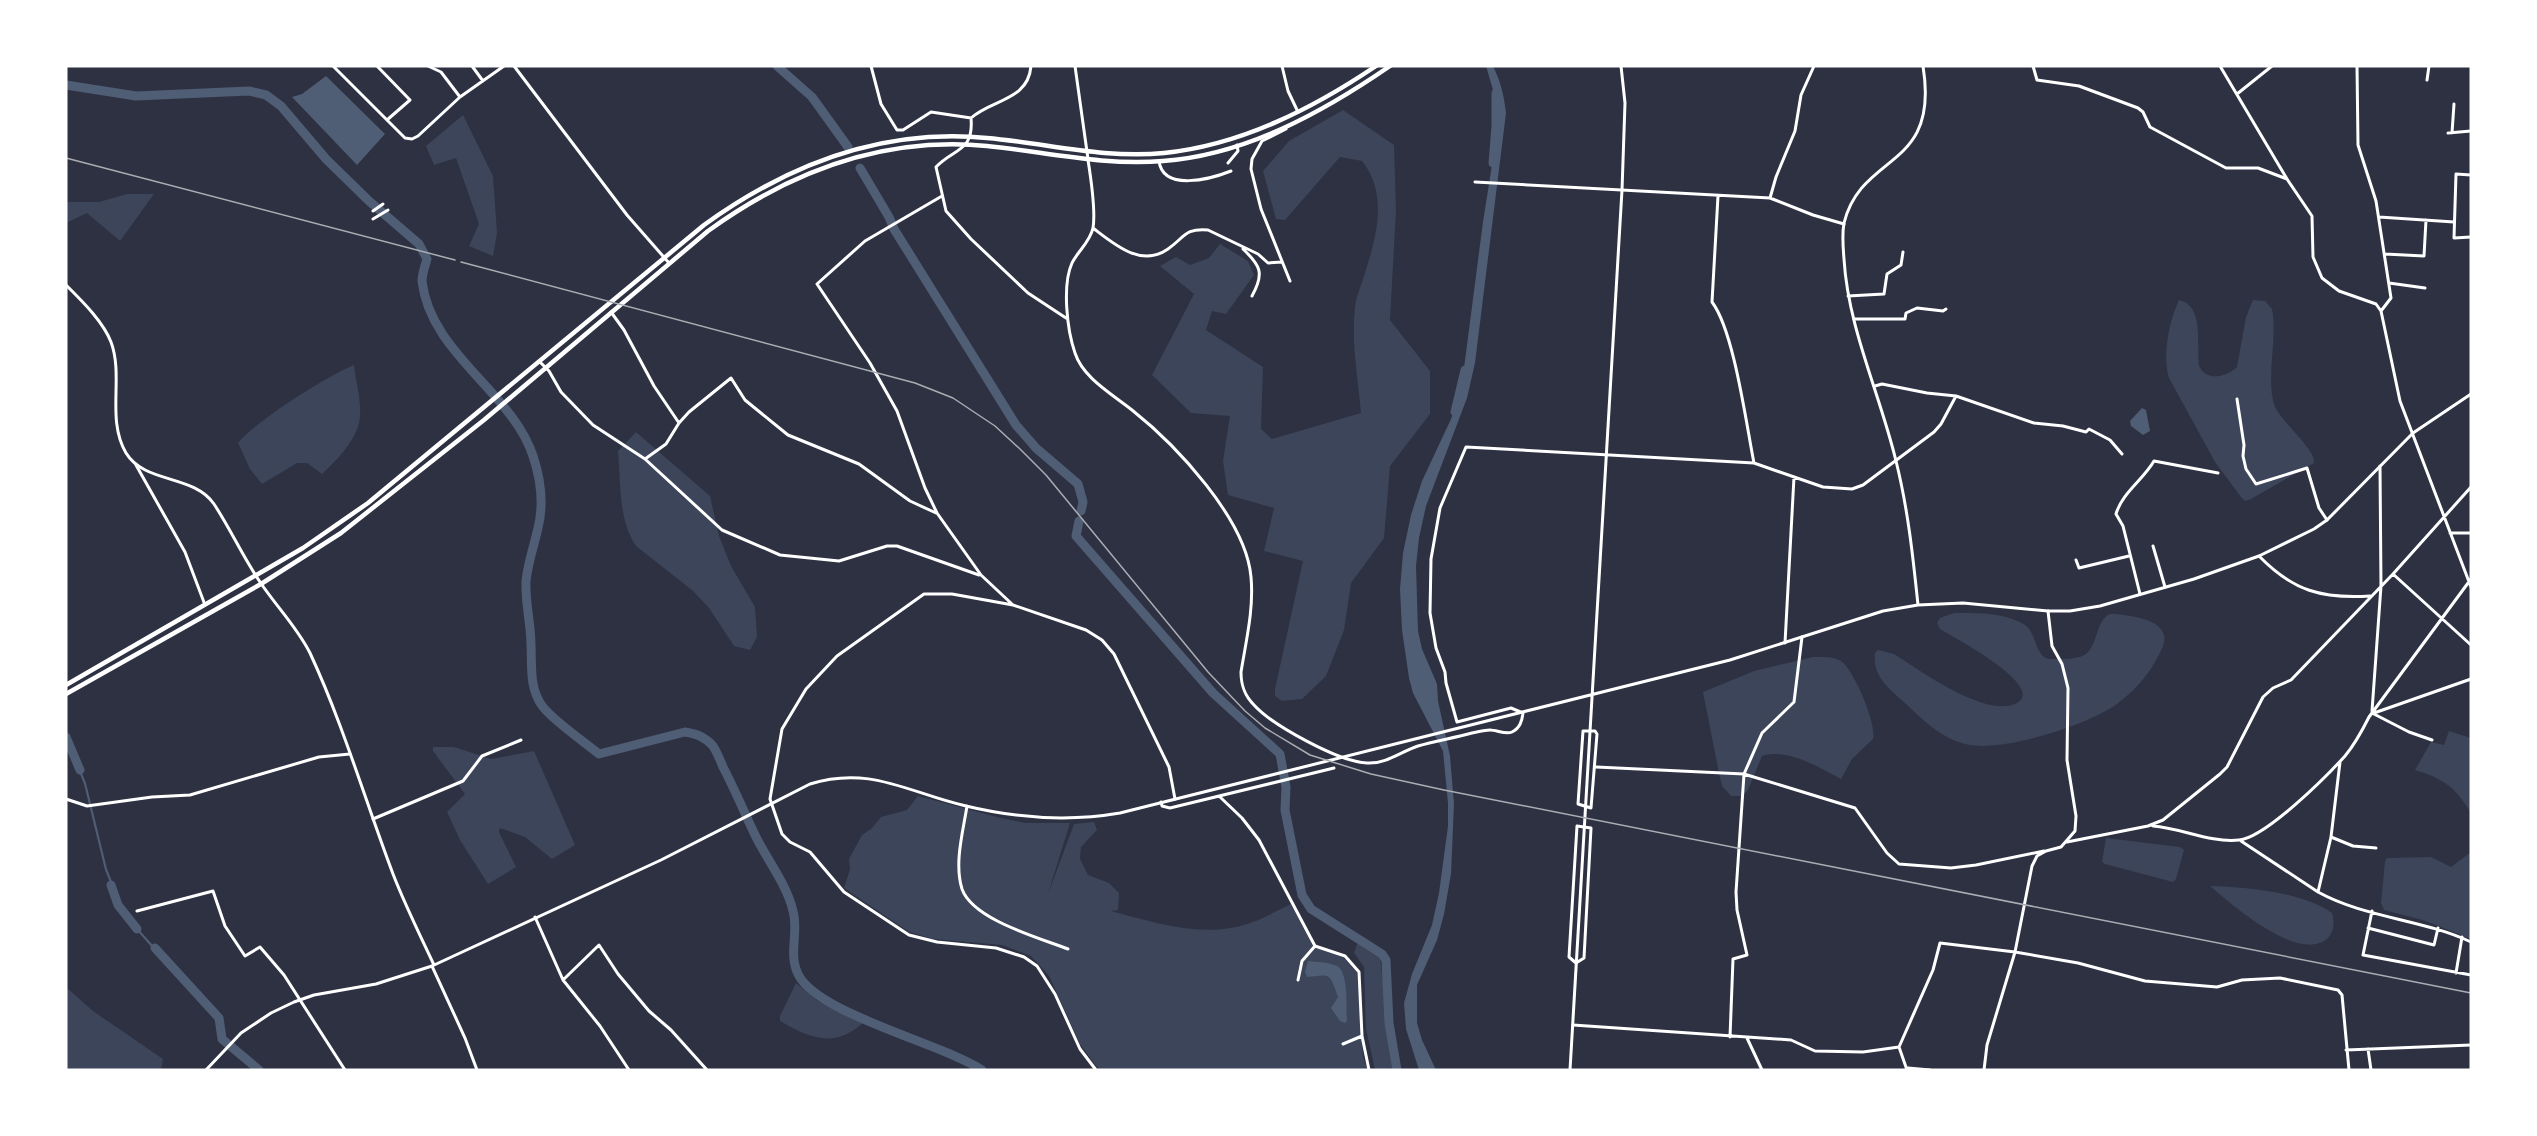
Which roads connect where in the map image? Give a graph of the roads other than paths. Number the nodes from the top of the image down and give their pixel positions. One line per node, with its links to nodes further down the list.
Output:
1 (333, 66): 28 (street)
2 (377, 66): 28 (street)
3 (429, 66): 24 (street)
4 (472, 66): 22 (street)
5 (504, 66): 22 (street)
6 (514, 66): 59 (street)
7 (871, 66): 27 (street)
8 (1031, 66): 27 (street)
9 (1075, 66): 34 (street)
10 (1282, 66): 26 (street)
11 (1376, 66): 26 (main road)
12 (1390, 66): 29 (main road)
13 (1621, 66): 42 (street)
14 (1814, 66): 45 (street)
15 (1923, 66): 53 (street)
16 (2033, 66): 40 (street)
17 (2220, 66): 23 (street)
18 (2271, 66): 23 (street)
19 (2357, 66): 49 (street)
20 (2429, 66): 21 (street)
21 (2427, 80)
22 (483, 81): 24 (street)
23 (2236, 94): 40 (street)
24 (460, 97): 28 (street)
25 (2454, 104): 30 (street)
26 (1298, 112): 34 (main road)
27 (971, 118): 31 (street)
28 (387, 120)
29 (1292, 124): 32 (main road); 60 (street)
30 (2471, 131)
31 (969, 137): 33 (street); 34 (main road); 59 (main road)
32 (1237, 145): 36 (main road); 37 (street)
33 (964, 146): 35 (main road); 43 (street); 61 (main road)
34 (1087, 151): 35 (street)
35 (1089, 160): 36 (main road); 54 (street)
36 (1159, 161): 38 (street)
37 (1228, 163)
38 (1231, 171)
39 (2471, 174): 52 (street)
40 (2287, 179): 69 (street)
41 (1474, 182): 42 (street)
42 (1622, 190): 44 (street); 82 (street)
43 (942, 196): 71 (street); 91 (street)
44 (1718, 196): 45 (street); 85 (street)
45 (1770, 198): 53 (street)
46 (382, 204): 48 (street)
47 (388, 210): 50 (street)
48 (373, 211)
49 (2379, 217): 51 (street); 58 (street)
50 (373, 219)
51 (2426, 220): 52 (street); 58 (street)
52 (2454, 222): 55 (street)
53 (1844, 224): 67 (street)
54 (1093, 228): 56 (street); 71 (street)
55 (2471, 237)
56 (1239, 246): 60 (street); 66 (street)
57 (1903, 252): 67 (street)
58 (2385, 254): 63 (street)
59 (664, 257): 61 (street); 73 (main road)
60 (1282, 262): 62 (street)
61 (669, 263): 70 (main road)
62 (1290, 281)
63 (2389, 284): 65 (street); 69 (street)
64 (66, 285): 86 (street)
65 (2425, 288)
66 (1252, 296)
67 (1848, 296): 72 (street)
68 (1946, 309): 72 (street)
69 (2382, 311): 80 (street)
70 (611, 312): 74 (main road); 79 (street)
71 (1066, 318): 122 (street)
72 (1854, 319): 75 (street)
73 (539, 361): 74 (street); 102 (main road)
74 (546, 368): 83 (street); 104 (main road)
75 (1875, 386): 77 (street); 84 (street)
76 (2471, 394): 80 (street)
77 (1956, 396): 81 (street); 84 (street)
78 (2237, 399): 93 (street)
79 (679, 423): 83 (street); 91 (street)
80 (2413, 433): 87 (street); 92 (street)
81 (2122, 454)
82 (1606, 455): 85 (street); 121 (street); 122 (street)
83 (645, 459): 101 (street)
84 (1896, 460): 89 (street); 112 (street)
85 (1754, 463): 89 (street)
86 (136, 465): 102 (street); 110 (street)
87 (2380, 465): 93 (street); 105 (street)
88 (2217, 473): 97 (street)
89 (1794, 477): 116 (street)
90 (2470, 489): 92 (street)
91 (937, 513): 101 (street)
92 (2444, 518): 94 (street); 100 (street)
93 (2327, 520): 98 (street)
94 (2450, 533): 95 (street); 103 (street)
95 (2471, 533)
96 (2153, 546): 106 (street)
97 (2129, 556): 99 (street); 108 (street)
98 (2259, 556): 106 (street); 109 (street)
99 (2076, 560)
100 (2393, 574): 105 (street); 114 (street)
101 (981, 575): 111 (street)
102 (256, 576): 104 (street); 110 (main road)
103 (2470, 580): 107 (street); 114 (street)
104 (261, 584): 120 (main road); 127 (street)
105 (2381, 586): 109 (street); 123 (street)
106 (2165, 587): 108 (street)
107 (2471, 587)
108 (2140, 594): 113 (street)
109 (2372, 596): 139 (street)
110 (205, 605): 119 (main road)
111 (1013, 605): 133 (street); 136 (street)
112 (1918, 605): 113 (street); 115 (street)
113 (2048, 611): 142 (street)
114 (2442, 619): 117 (street); 123 (street)
115 (1802, 637): 116 (street); 131 (street)
116 (1785, 643): 121 (street)
117 (2471, 645)
118 (2471, 680): 123 (street)
119 (66, 685)
120 (66, 694)
121 (1591, 696): 122 (street); 124 (street)
122 (1523, 713): 133 (street)
123 (2372, 713): 126 (street); 128 (street)
124 (1589, 731): 129 (street); 129 (street); 156 (street)
125 (521, 740): 138 (street)
126 (2432, 740)
127 (351, 754): 134 (street); 138 (street)
128 (2340, 760): 140 (street); 141 (street)
129 (1596, 767): 131 (street)
130 (1334, 768): 132 (street)
131 (1744, 774): 144 (street); 165 (street)
132 (1219, 796): 135 (street); 153 (street)
133 (1175, 798): 135 (street)
134 (66, 799)
135 (1161, 802): 137 (street)
136 (772, 804): 137 (street); 148 (street); 178 (street)
137 (967, 806): 154 (street)
138 (373, 819): 157 (street)
139 (2148, 826): 141 (street); 142 (street)
140 (2331, 837): 143 (street); 145 (street)
141 (2241, 840): 145 (street)
142 (2067, 842): 144 (street)
143 (2376, 848)
144 (2046, 851): 155 (street)
145 (2318, 892): 147 (street)
146 (137, 911): 162 (street)
147 (2372, 912): 149 (street); 150 (street)
148 (535, 917): 157 (street); 160 (street)
149 (2368, 928): 150 (street); 158 (street)
150 (2438, 928): 151 (street)
151 (2462, 938): 152 (street); 158 (street)
152 (2471, 942)
153 (1315, 946): 161 (street); 164 (street)
154 (1068, 949)
155 (2015, 952): 169 (street); 171 (street); 183 (street)
156 (1576, 963): 156 (street); 163 (street)
157 (433, 965): 162 (street); 175 (street)
158 (2456, 972): 159 (street)
159 (2471, 975)
160 (563, 980): 176 (street); 177 (street)
161 (1298, 980)
162 (300, 1000): 173 (street); 174 (street)
163 (1572, 1025): 165 (street); 180 (street)
164 (1362, 1036): 167 (street); 179 (street)
165 (1730, 1036): 166 (street)
166 (1747, 1038): 169 (street); 181 (street)
167 (1343, 1044)
168 (2471, 1045): 170 (street)
169 (1899, 1047): 172 (street)
170 (2368, 1049): 171 (street); 185 (street)
171 (2346, 1050): 184 (street)
172 (1907, 1069): 182 (street)
173 (206, 1070)
174 (345, 1070)
175 (477, 1070)
176 (629, 1070)
177 (706, 1070)
178 (1096, 1070)
179 (1369, 1070)
180 (1570, 1070)
181 (1762, 1070)
182 (1930, 1070)
183 (1984, 1070)
184 (2349, 1070)
185 (2371, 1070)

